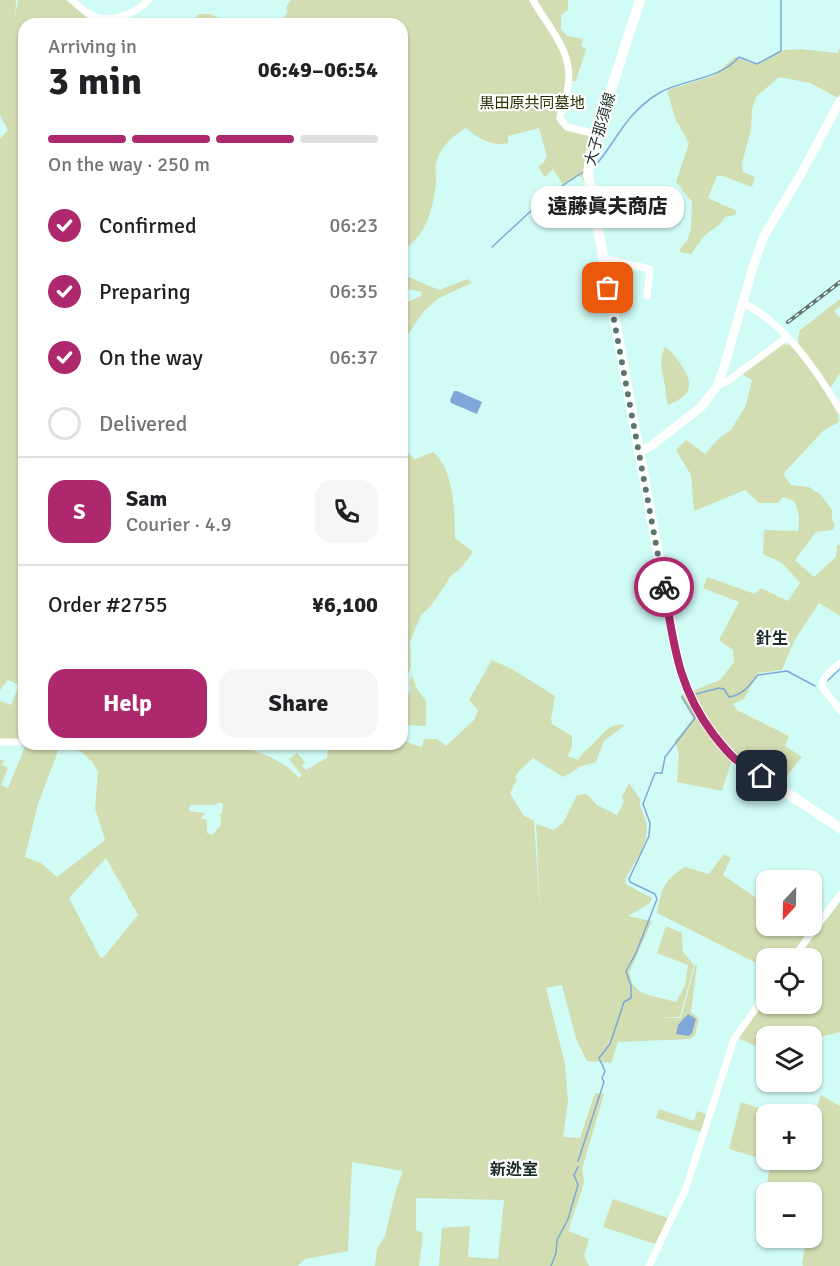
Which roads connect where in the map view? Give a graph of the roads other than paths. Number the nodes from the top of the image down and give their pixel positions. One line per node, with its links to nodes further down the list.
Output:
1 (72, 0): 5 (street)
2 (149, 0): 6 (street)
3 (533, 0): 8 (street)
4 (640, 0): 8 (main road, 大子那須線)
5 (99, 18)
6 (106, 18)
7 (840, 101): 11 (street)
8 (597, 134): 9 (main road, 大子那須線)
9 (602, 258): 10 (street); 15 (main road, 大子那須線)
10 (647, 296)
11 (743, 303): 12 (street); 13 (street)
12 (786, 338): 13 (street); 14 (street)
13 (717, 386): 15 (street)
14 (840, 410)
15 (638, 452): 20 (main road, 大子那須線)
16 (840, 663): 17 (street)
17 (840, 711)
18 (0, 742): 19 (street)
19 (18, 742)
20 (840, 828)
21 (840, 895): 22 (street)
22 (800, 948)
23 (756, 1008): 24 (street)
24 (649, 1266)

